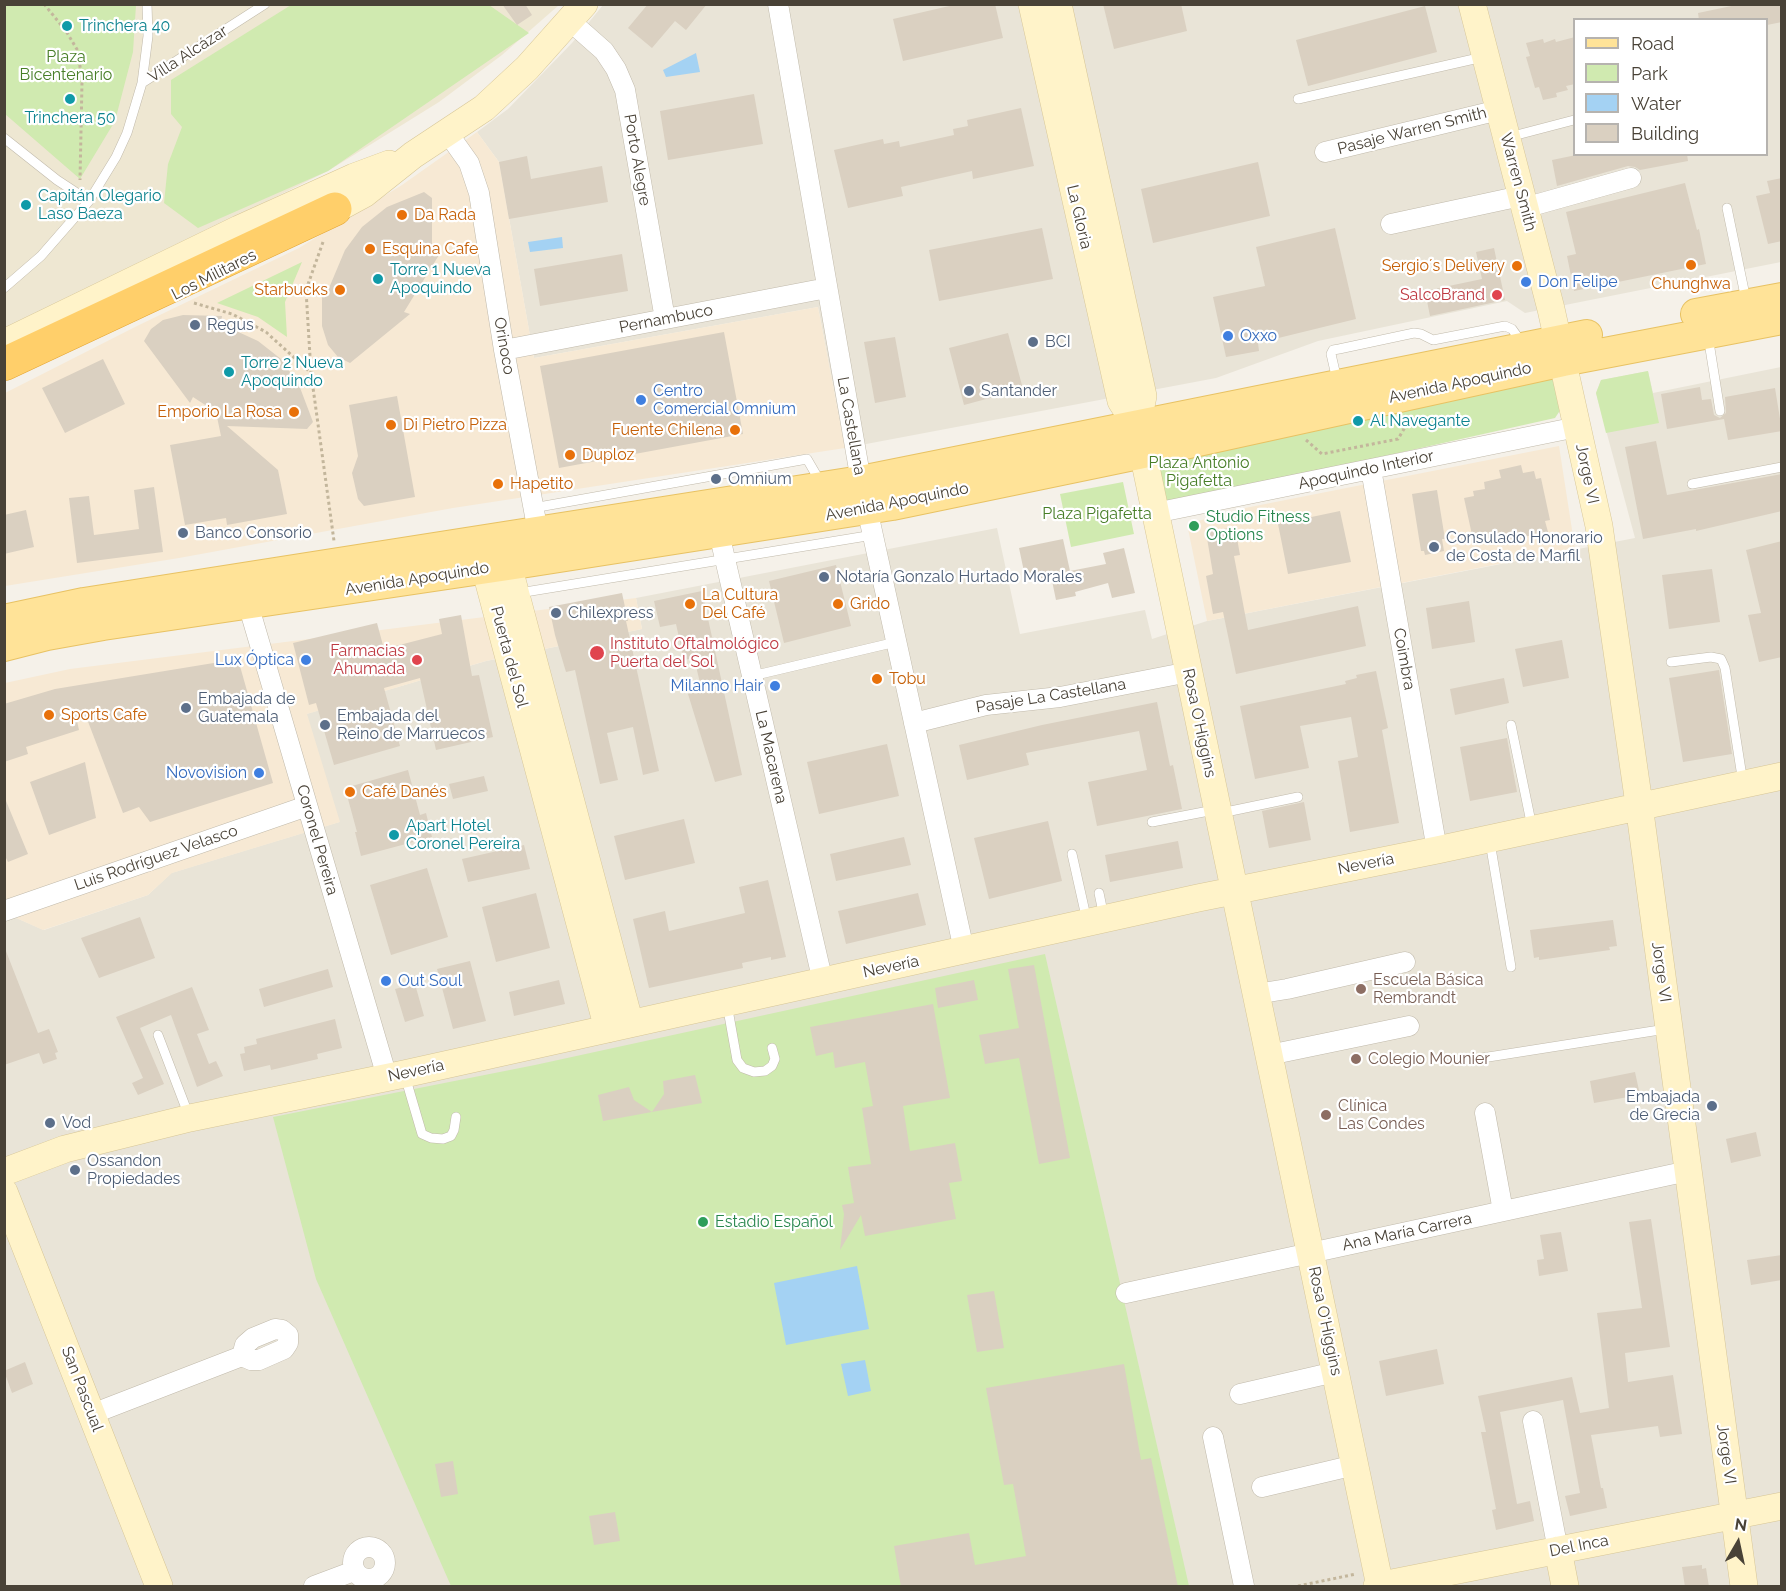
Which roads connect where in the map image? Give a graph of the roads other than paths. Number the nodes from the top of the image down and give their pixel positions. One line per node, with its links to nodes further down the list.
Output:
1 (147, 4): 9 (lane)
2 (265, 4): 9 (lane, Villa Alcázar)
3 (778, 4): 25 (street, La Castellana)
4 (1032, 4): 28 (street, La Gloria)
5 (1058, 4): 28 (street, La Gloria)
6 (1472, 4): 8 (street, Warren Smith)
7 (577, 13): 13 (street, Los Militares); 29 (street, Porto Alegre)
8 (1485, 56): 10 (lane); 11 (street, Warren Smith)
9 (142, 83): 19 (lane)
10 (1298, 99)
11 (1499, 110): 15 (street, Warren Smith); 16 (street, Pasaje Warren Smith)
12 (1573, 121): 15 (lane)
13 (447, 132): 17 (street, Los Militares); 33 (street, Orinoco)
14 (4, 138): 19 (lane)
15 (1506, 138): 20 (street, Warren Smith)
16 (1325, 152)
17 (413, 155): 22 (street, Los Militares); 32 (street, Los Militares)
18 (1631, 178): 20 (street)
19 (89, 201): 24 (lane)
20 (1523, 202): 23 (street); 34 (street, Warren Smith)
21 (1727, 208): 27 (lane)
22 (335, 209): 35 (highway); 36 (street, Los Militares)
23 (1391, 224)
24 (4, 288)
25 (827, 288): 29 (street, Pernambuco); 43 (street, La Castellana)
26 (1782, 298): 27 (main road, Avenida Apoquindo)
27 (1747, 304): 34 (main road, Avenida Apoquindo)
28 (1114, 317): 39 (street, La Gloria)
29 (665, 319): 33 (street, Pernambuco)
30 (1782, 320): 31 (main road, Avenida Apoquindo)
31 (1707, 333): 34 (main road, Avenida Apoquindo); 37 (lane)
32 (4, 343)
33 (504, 350): 45 (street, Orinoco)
34 (1560, 350): 38 (street, Jorge VI); 39 (main road, Avenida Apoquindo); 39 (main road, Avenida Apoquindo)
35 (4, 364)
36 (4, 379)
37 (1720, 411)
38 (1577, 427): 41 (street, Apoquindo Interior); 62 (street, Jorge VI)
39 (1140, 440): 43 (main road, Avenida Apoquindo); 44 (street, Rosa O'Higgins)
40 (1782, 467): 42 (lane)
41 (1371, 469): 44 (street, Apoquindo Interior); 67 (street, Coimbra)
42 (1692, 484)
43 (867, 508): 45 (main road, Avenida Apoquindo); 46 (main road, Avenida Apoquindo); 51 (street, La Castellana)
44 (1155, 513): 54 (street, Rosa O'Higgins)
45 (535, 520): 50 (main road, Avenida Apoquindo)
46 (722, 547): 47 (main road, Avenida Apoquindo); 48 (lane); 55 (street, La Macarena)
47 (496, 567): 48 (street, Puerta del Sol); 49 (main road, Avenida Apoquindo)
48 (505, 596): 79 (street, Puerta del Sol)
49 (248, 604): 52 (main road, Avenida Apoquindo); 61 (street, Coronel Pereira)
50 (4, 620)
51 (896, 642): 55 (lane); 56 (street, La Castellana)
52 (4, 646)
53 (1671, 662): 59 (lane)
54 (1189, 672): 56 (street, Pasaje La Castellana); 63 (street, Rosa O'Higgins)
55 (752, 676): 76 (street, La Macarena)
56 (914, 723): 73 (street, La Castellana)
57 (1511, 724): 65 (lane)
58 (1782, 776): 59 (street, Nevería)
59 (1743, 784): 62 (street, Nevería)
60 (1298, 797): 63 (lane)
61 (307, 806): 71 (street, Luis Rodríguez Velasco); 86 (street, Coronel Pereira)
62 (1639, 807): 65 (street, Nevería); 81 (street, Jorge VI)
63 (1218, 812): 64 (lane); 69 (street, Rosa O'Higgins)
64 (1152, 822)
65 (1532, 830): 66 (street, Nevería)
66 (1490, 839): 67 (street, Nevería); 75 (lane)
67 (1437, 850): 69 (street, Nevería)
68 (1072, 854): 72 (lane)
69 (1234, 891): 72 (street, Nevería); 77 (street, Rosa O'Higgins)
70 (1099, 893): 72 (lane)
71 (4, 911)
72 (1096, 921): 73 (street, Nevería)
73 (964, 950): 76 (street, Nevería)
74 (1405, 962): 77 (street)
75 (1511, 967)
76 (823, 982): 78 (street, Nevería)
77 (1256, 993): 84 (street, Rosa O'Higgins)
78 (726, 1002): 79 (street, Nevería); 83 (lane)
79 (619, 1026): 86 (street, Nevería)
80 (1409, 1026): 84 (street)
81 (1669, 1029): 85 (lane); 90 (street, Jorge VI)
82 (158, 1035): 89 (lane)
83 (772, 1048)
84 (1269, 1055): 94 (street, Rosa O'Higgins)
85 (1482, 1058)
86 (395, 1075): 88 (lane); 89 (street, Nevería)
87 (1485, 1113): 93 (street)
88 (456, 1117)
89 (190, 1118): 91 (street, Nevería)
90 (1688, 1171): 93 (street, Ana María Carrera); 105 (street, Jorge VI)
91 (4, 1172)
92 (4, 1192): 99 (street, San Pascual)
93 (1503, 1211): 94 (street, Ana María Carrera)
94 (1310, 1253): 95 (street, Ana María Carrera); 97 (street, Rosa O'Higgins)
95 (1126, 1293)
96 (242, 1356): 99 (street)
97 (1335, 1372): 98 (street); 102 (street, Rosa O'Higgins)
98 (1240, 1394)
99 (92, 1414): 109 (street, San Pascual)
100 (1533, 1421): 106 (street)
101 (1213, 1437): 111 (street)
102 (1355, 1465): 103 (street); 108 (street, Rosa O'Higgins)
103 (1262, 1487)
104 (1782, 1506): 105 (street, Del Inca)
105 (1734, 1515): 106 (street, Del Inca); 113 (street, Jorge VI)
106 (1558, 1550): 108 (street, Del Inca); 112 (street)
107 (354, 1571): 110 (street)
108 (1379, 1586)
109 (159, 1587)
110 (314, 1587)
111 (1244, 1587)
112 (1565, 1587)
113 (1744, 1587)

